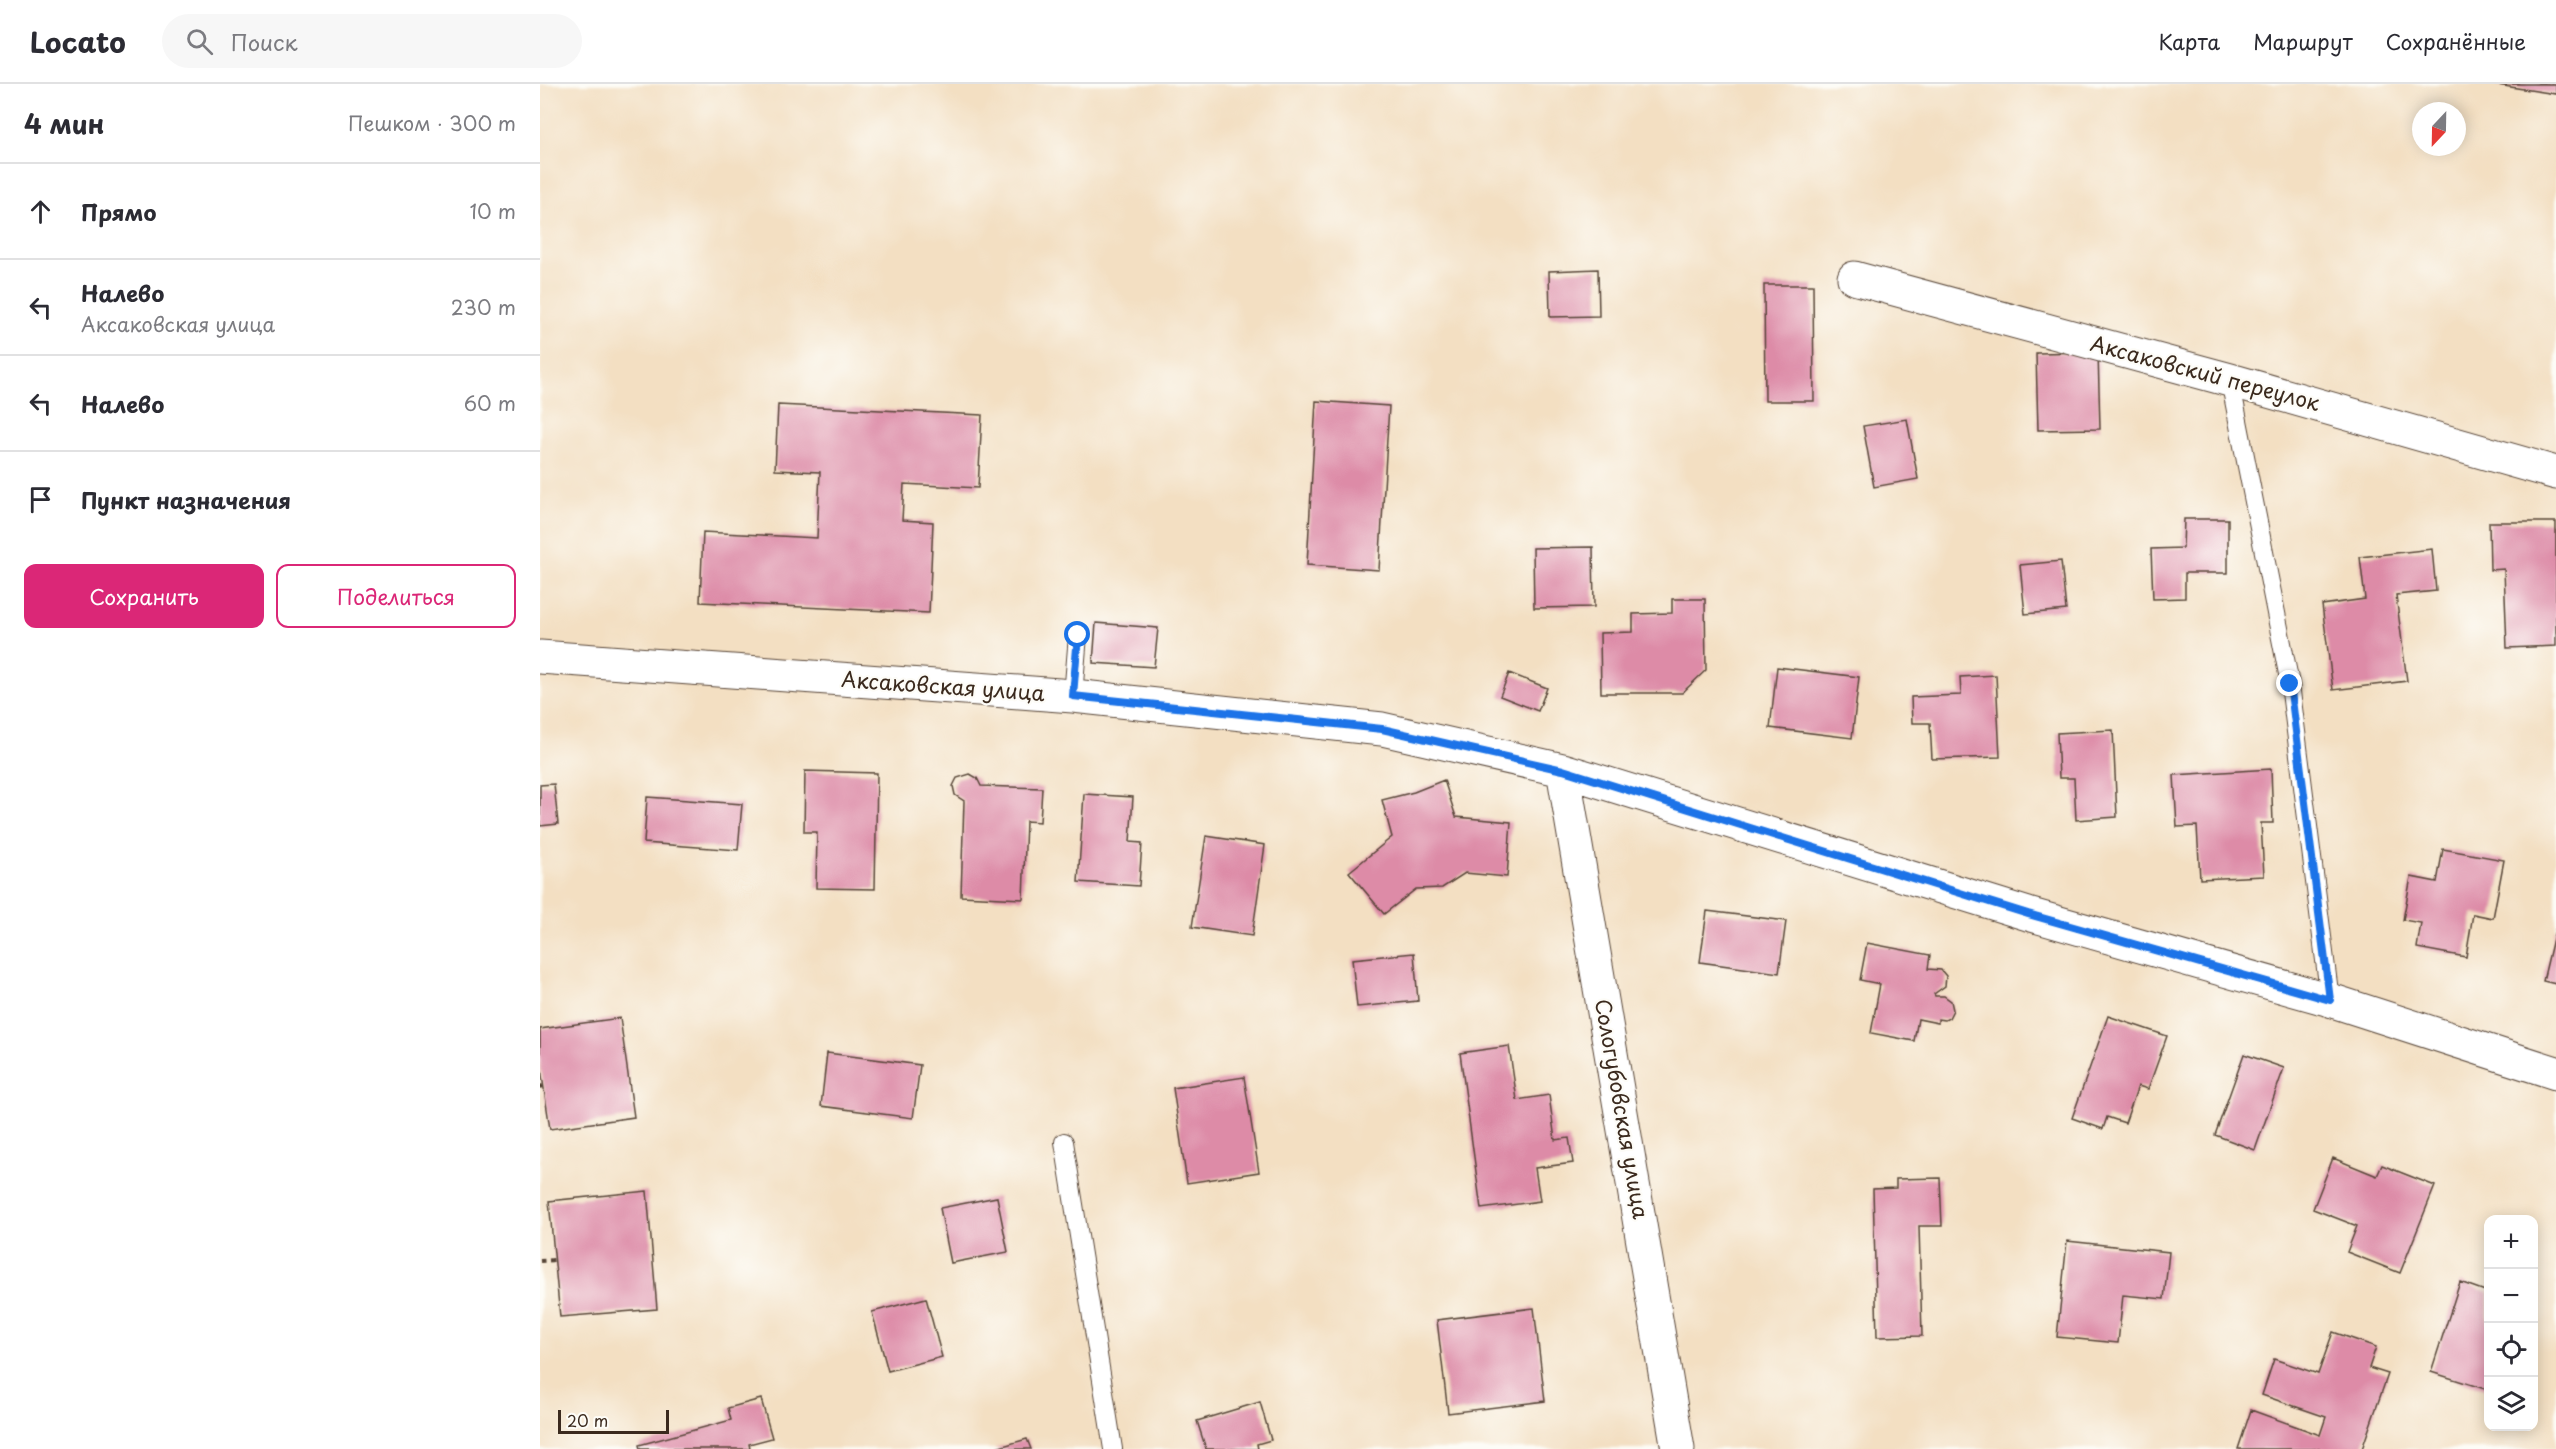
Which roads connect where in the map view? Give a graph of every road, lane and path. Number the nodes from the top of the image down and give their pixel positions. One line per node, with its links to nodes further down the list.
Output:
1 (1854, 278): 2 (street, Аксаковский переулок)
2 (2230, 380): 3 (street, Аксаковский переулок); 8 (lane)
3 (2556, 473)
4 (1078, 635): 6 (lane)
5 (540, 657): 6 (street, Аксаковская улица)
6 (1073, 696): 7 (street, Аксаковская улица)
7 (1563, 770): 8 (street, Аксаковская улица); 14 (street, Сологубовская улица)
8 (2330, 1000): 9 (street, Аксаковская улица)
9 (2556, 1073)
10 (1064, 1142): 13 (lane)
11 (555, 1260): 12 (path)
12 (540, 1261)
13 (1113, 1449)
14 (1678, 1449)

